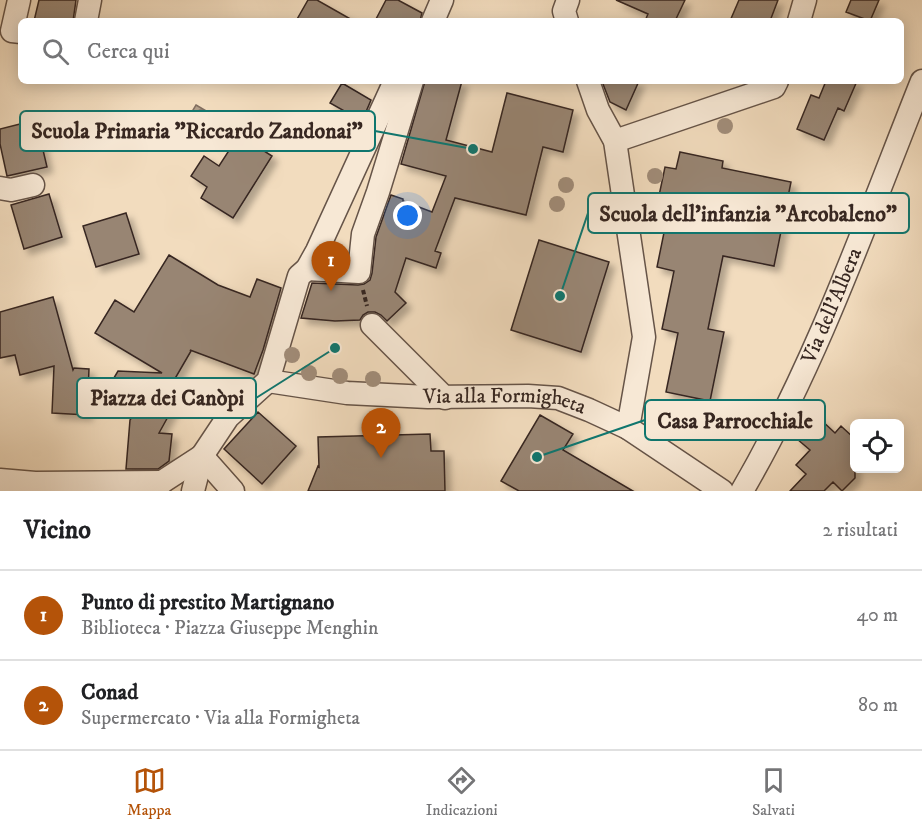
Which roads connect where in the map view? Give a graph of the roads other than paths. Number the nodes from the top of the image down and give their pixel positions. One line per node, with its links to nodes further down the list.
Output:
1 (19, 0): 10 (street)
2 (90, 0): 6 (street)
3 (442, 0): 7 (street)
4 (568, 0): 8 (street)
5 (805, 0): 9 (street)
6 (87, 18)
7 (434, 18)
8 (566, 18)
9 (800, 18)
10 (18, 31)
11 (922, 81): 32 (street, Via dell'Albera)
12 (394, 84): 19 (street)
13 (411, 84): 19 (street)
14 (589, 84): 16 (street)
15 (776, 84): 16 (street)
16 (615, 141): 23 (street)
17 (33, 185): 18 (street)
18 (0, 188)
19 (307, 269): 21 (street)
20 (372, 325): 22 (street)
21 (268, 381): 22 (street, Via alla Formigheta); 24 (street)
22 (446, 398): 23 (street, Via alla Formigheta)
23 (628, 428): 31 (street, Via alla Formigheta)
24 (202, 456): 26 (street); 29 (street); 30 (street)
25 (0, 480): 27 (street)
26 (162, 482): 27 (street); 28 (street)
27 (34, 487)
28 (139, 491)
29 (193, 491)
30 (233, 491)
31 (722, 491)
32 (742, 491)

